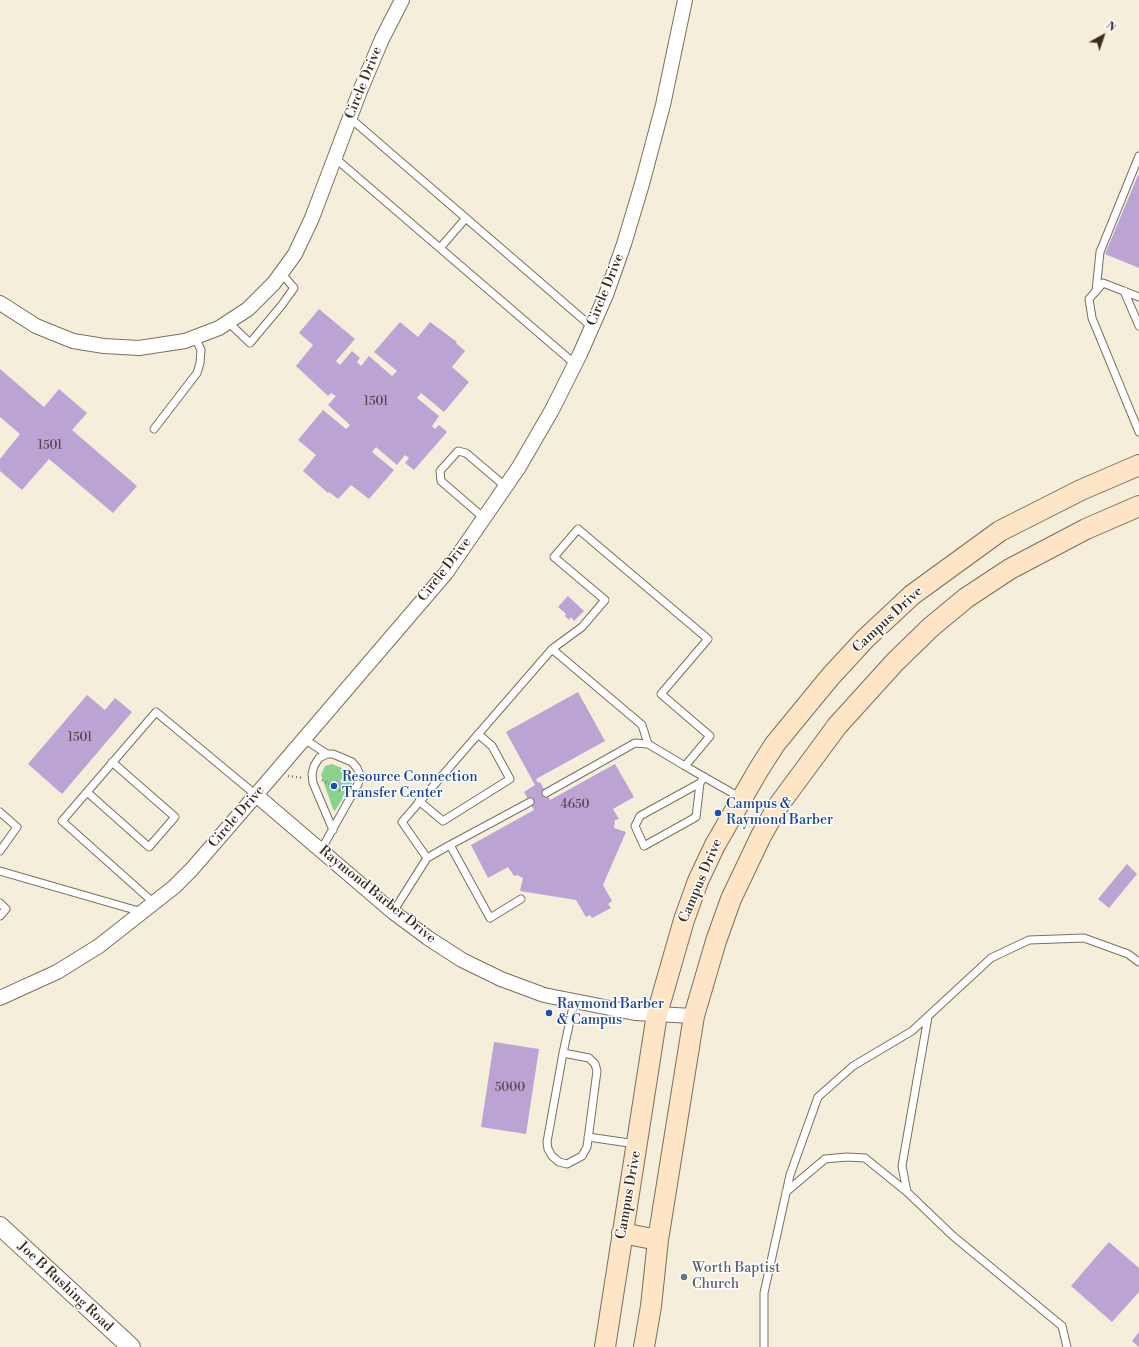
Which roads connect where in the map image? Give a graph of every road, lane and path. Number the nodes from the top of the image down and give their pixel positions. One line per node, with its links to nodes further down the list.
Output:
1 (402, 0): 3 (street, Circle Drive)
2 (685, 0): 15 (street, Circle Drive)
3 (350, 118): 5 (street, Circle Drive); 6 (lane)
4 (1139, 156): 9 (lane)
5 (335, 158): 7 (lane); 8 (street, Circle Drive)
6 (466, 218): 7 (lane); 15 (lane)
7 (440, 248): 17 (lane)
8 (281, 273): 13 (street, Circle Drive); 13 (lane)
9 (1096, 291): 10 (lane); 19 (lane)
10 (1124, 291): 11 (lane); 14 (lane)
11 (1139, 297)
12 (0, 303): 16 (street, Circle Drive)
13 (228, 322): 16 (street, Circle Drive)
14 (1139, 326)
15 (592, 327): 17 (street, Circle Drive)
16 (195, 338): 18 (lane)
17 (575, 364): 21 (street, Circle Drive)
18 (154, 429)
19 (1139, 432)
20 (1139, 465): 35 (main road, Campus Drive)
21 (506, 486): 23 (street, Circle Drive); 23 (lane)
22 (1139, 506): 55 (main road)
23 (484, 518): 26 (street, Circle Drive)
24 (552, 648): 25 (lane); 27 (lane); 30 (lane)
25 (478, 734): 36 (lane); 36 (lane)
26 (304, 739): 28 (lane); 34 (street, Circle Drive)
27 (648, 744): 30 (lane); 33 (lane)
28 (327, 754): 39 (lane); 39 (lane)
29 (112, 762): 32 (lane); 32 (lane); 34 (lane)
30 (685, 766): 31 (lane)
31 (702, 780): 31 (lane); 35 (lane)
32 (87, 792): 47 (lane)
33 (546, 793)
34 (256, 795): 41 (street, Raymond Barber Drive); 47 (street, Circle Drive)
35 (741, 798): 54 (main road, Campus Drive)
36 (419, 801): 43 (lane)
37 (530, 802): 40 (lane)
38 (0, 812): 42 (lane)
39 (333, 830): 41 (lane)
40 (450, 845): 43 (lane); 45 (lane)
41 (321, 850): 49 (street, Raymond Barber Drive)
42 (0, 851)
43 (427, 858): 49 (lane)
44 (0, 871): 48 (lane)
45 (521, 899)
46 (0, 903): 50 (lane)
47 (154, 903): 48 (street, Circle Drive)
48 (143, 912): 52 (street, Circle Drive)
49 (393, 912): 53 (street, Raymond Barber Drive)
50 (0, 916)
51 (1139, 962): 56 (lane)
52 (0, 998)
53 (574, 1002): 54 (street, Raymond Barber Drive); 57 (lane)
54 (657, 1014): 55 (street, Raymond Barber Drive); 59 (main road, Campus Drive)
55 (694, 1016): 64 (main road)
56 (928, 1017): 60 (lane); 61 (lane)
57 (563, 1053): 58 (lane); 58 (lane)
58 (588, 1137): 59 (lane)
59 (638, 1144): 63 (main road, Campus Drive)
60 (786, 1192): 61 (lane); 68 (lane)
61 (906, 1192): 69 (lane)
62 (0, 1226): 65 (street, Joe B Rushing Road)
63 (622, 1233): 64 (main road); 66 (main road, Campus Drive)
64 (658, 1240): 67 (main road)
65 (131, 1347)
66 (605, 1347)
67 (644, 1347)
68 (764, 1347)
69 (1067, 1347)

